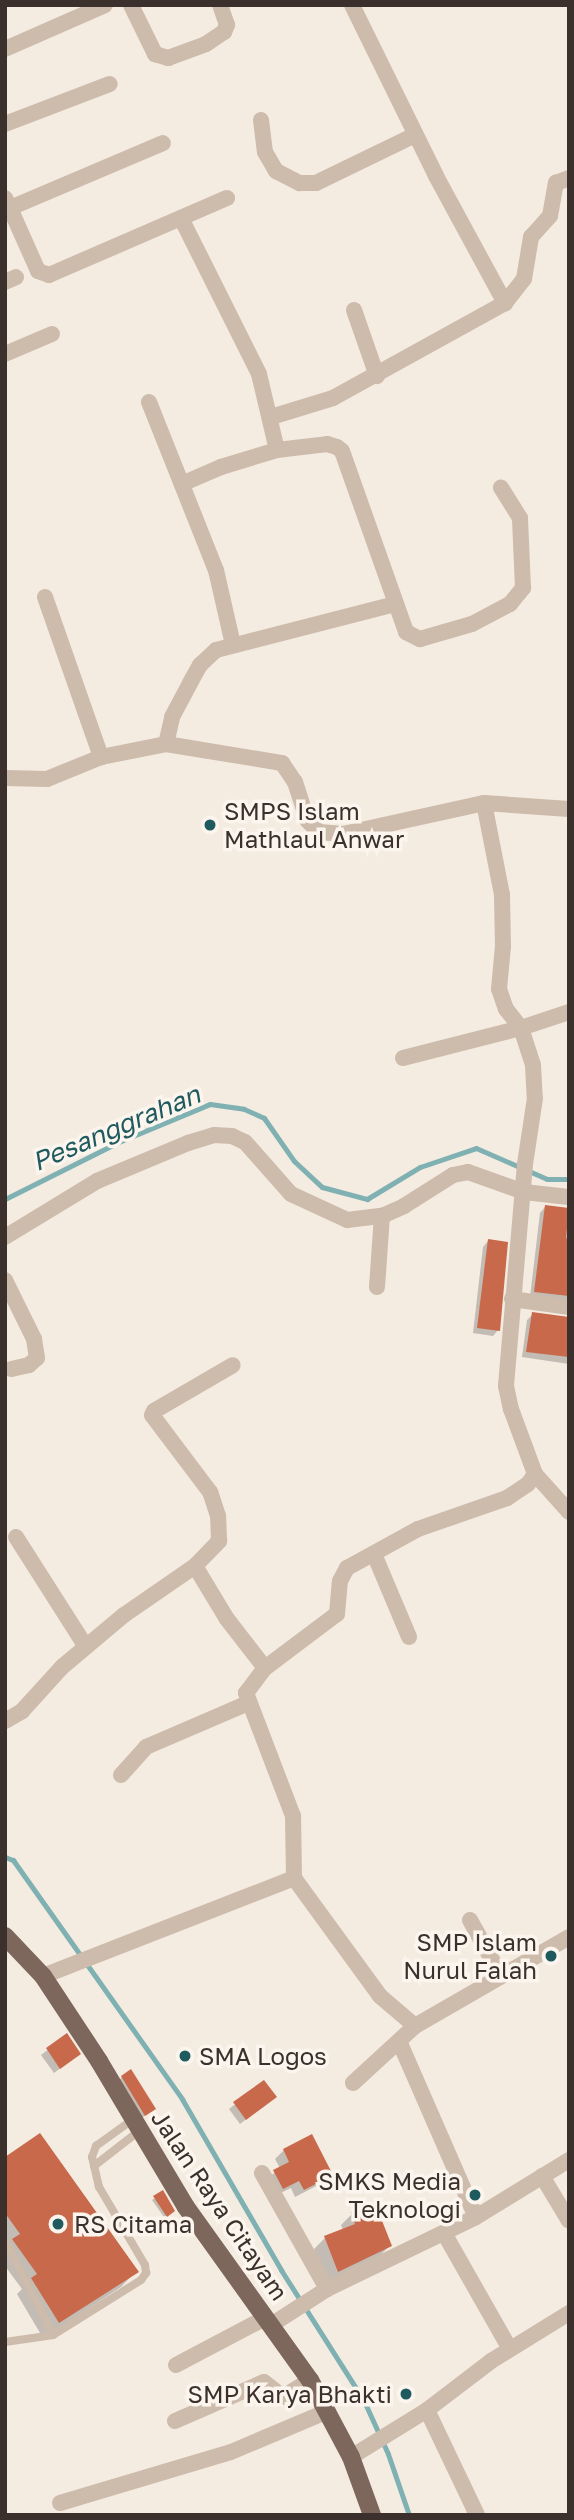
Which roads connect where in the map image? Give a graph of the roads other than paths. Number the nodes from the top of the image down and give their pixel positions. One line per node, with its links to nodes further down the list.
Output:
1 (106, 5): 5 (street)
2 (131, 5): 3 (street)
3 (220, 5)
4 (352, 5): 9 (street)
5 (5, 49)
6 (110, 84): 8 (street)
7 (261, 120): 9 (street)
8 (5, 124)
9 (415, 135): 15 (street)
10 (163, 143): 13 (street)
11 (569, 178): 15 (street)
12 (227, 198): 14 (street)
13 (7, 206): 14 (street)
14 (181, 218): 21 (street)
15 (505, 303): 19 (street)
16 (354, 310): 19 (street)
17 (52, 334): 18 (street)
18 (5, 354)
19 (377, 376): 21 (street)
20 (149, 402): 23 (street)
21 (271, 417): 22 (street)
22 (277, 450): 23 (street); 26 (street)
23 (184, 483): 27 (street)
24 (501, 487): 26 (street)
25 (46, 597): 29 (street)
26 (395, 604): 27 (street)
27 (233, 645): 28 (street)
28 (166, 744): 29 (street); 31 (street)
29 (101, 757): 30 (street)
30 (5, 778)
31 (484, 803): 32 (street); 34 (street)
32 (569, 809)
33 (569, 1012): 34 (street)
34 (520, 1028): 35 (street); 36 (street)
35 (404, 1058)
36 (524, 1188): 37 (street); 38 (street); 42 (street)
37 (569, 1197)
38 (382, 1216): 39 (street); 41 (street)
39 (7, 1232)
40 (5, 1280): 45 (street)
41 (377, 1287)
42 (512, 1299): 43 (street); 46 (street)
43 (569, 1307)
44 (233, 1365): 50 (street)
45 (11, 1369)
46 (535, 1475): 47 (street); 49 (street)
47 (569, 1512)
48 (16, 1537): 52 (street)
49 (374, 1553): 51 (street); 53 (street)
50 (195, 1566): 52 (street); 53 (street)
51 (409, 1637)
52 (86, 1647): 55 (street)
53 (265, 1668): 54 (street)
54 (248, 1703): 56 (street); 57 (street)
55 (5, 1721)
56 (121, 1774)
57 (294, 1878): 61 (street); 63 (street)
58 (470, 1920): 62 (street)
59 (5, 1936): 61 (main road, Jalan Raya Citayam)
60 (569, 1937): 62 (street)
61 (43, 1976): 66 (main road, Jalan Raya Citayam)
62 (501, 1976): 63 (street)
63 (415, 2026): 64 (street)
64 (399, 2041): 65 (street); 71 (street)
65 (353, 2083)
66 (135, 2125): 68 (lane); 68 (lane); 77 (main road, Jalan Raya Citayam)
67 (569, 2160): 70 (street)
68 (94, 2166): 78 (lane)
69 (262, 2173): 75 (street)
70 (542, 2176): 71 (street); 72 (street)
71 (476, 2217): 73 (street)
72 (569, 2221)
73 (444, 2233): 75 (street); 80 (street)
74 (5, 2240): 78 (lane)
75 (323, 2293): 77 (street)
76 (569, 2313): 80 (street)
77 (273, 2320): 81 (street); 82 (main road, Jalan Raya Citayam)
78 (52, 2335): 79 (lane)
79 (5, 2343)
80 (510, 2349): 83 (street)
81 (176, 2365)
82 (310, 2380): 84 (main road, Jalan Raya Citayam); 85 (street)
83 (427, 2410): 86 (street); 89 (street)
84 (328, 2411): 86 (main road, Jalan Raya Citayam); 87 (street)
85 (175, 2421)
86 (357, 2454): 88 (main road, Jalan Raya Citayam)
87 (60, 2503)
88 (372, 2515)
89 (477, 2515)

